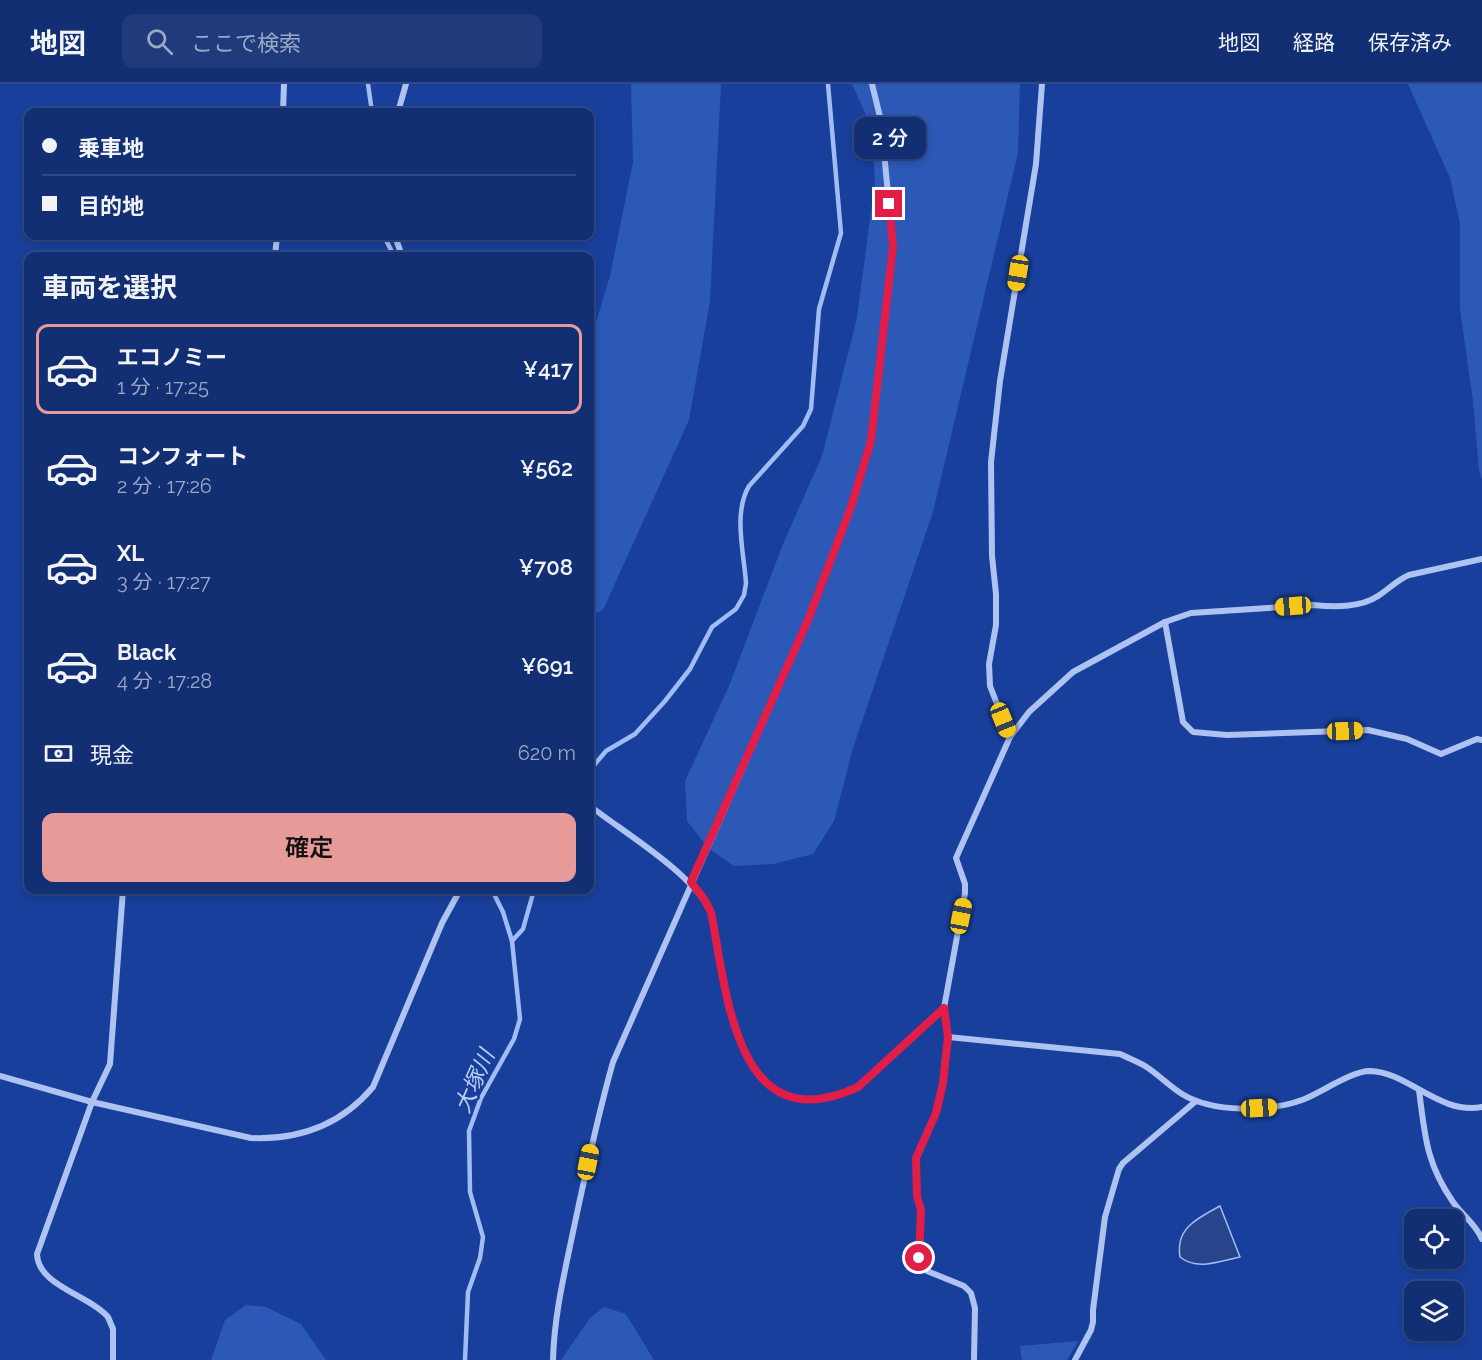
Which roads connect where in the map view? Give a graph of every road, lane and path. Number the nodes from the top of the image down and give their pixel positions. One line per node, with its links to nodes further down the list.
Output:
1 (284, 84): 5 (street)
2 (406, 84): 6 (street)
3 (872, 84): 12 (street)
4 (1042, 84): 9 (street)
5 (283, 108)
6 (399, 108)
7 (1482, 559): 8 (street)
8 (1165, 622): 9 (street); 10 (street)
9 (1010, 737): 15 (street)
10 (1482, 740)
11 (594, 809): 12 (street)
12 (691, 882): 15 (street); 24 (street)
13 (123, 894): 20 (street)
14 (458, 894): 20 (street)
15 (944, 1008): 16 (street)
16 (948, 1037): 19 (street); 25 (street)
17 (0, 1076): 20 (street)
18 (1419, 1090): 19 (street); 21 (street); 22 (street)
19 (1196, 1101): 26 (street)
20 (92, 1102): 23 (street)
21 (1482, 1107)
22 (1482, 1239)
23 (113, 1360)
24 (553, 1360)
25 (974, 1360)
26 (1075, 1360)

